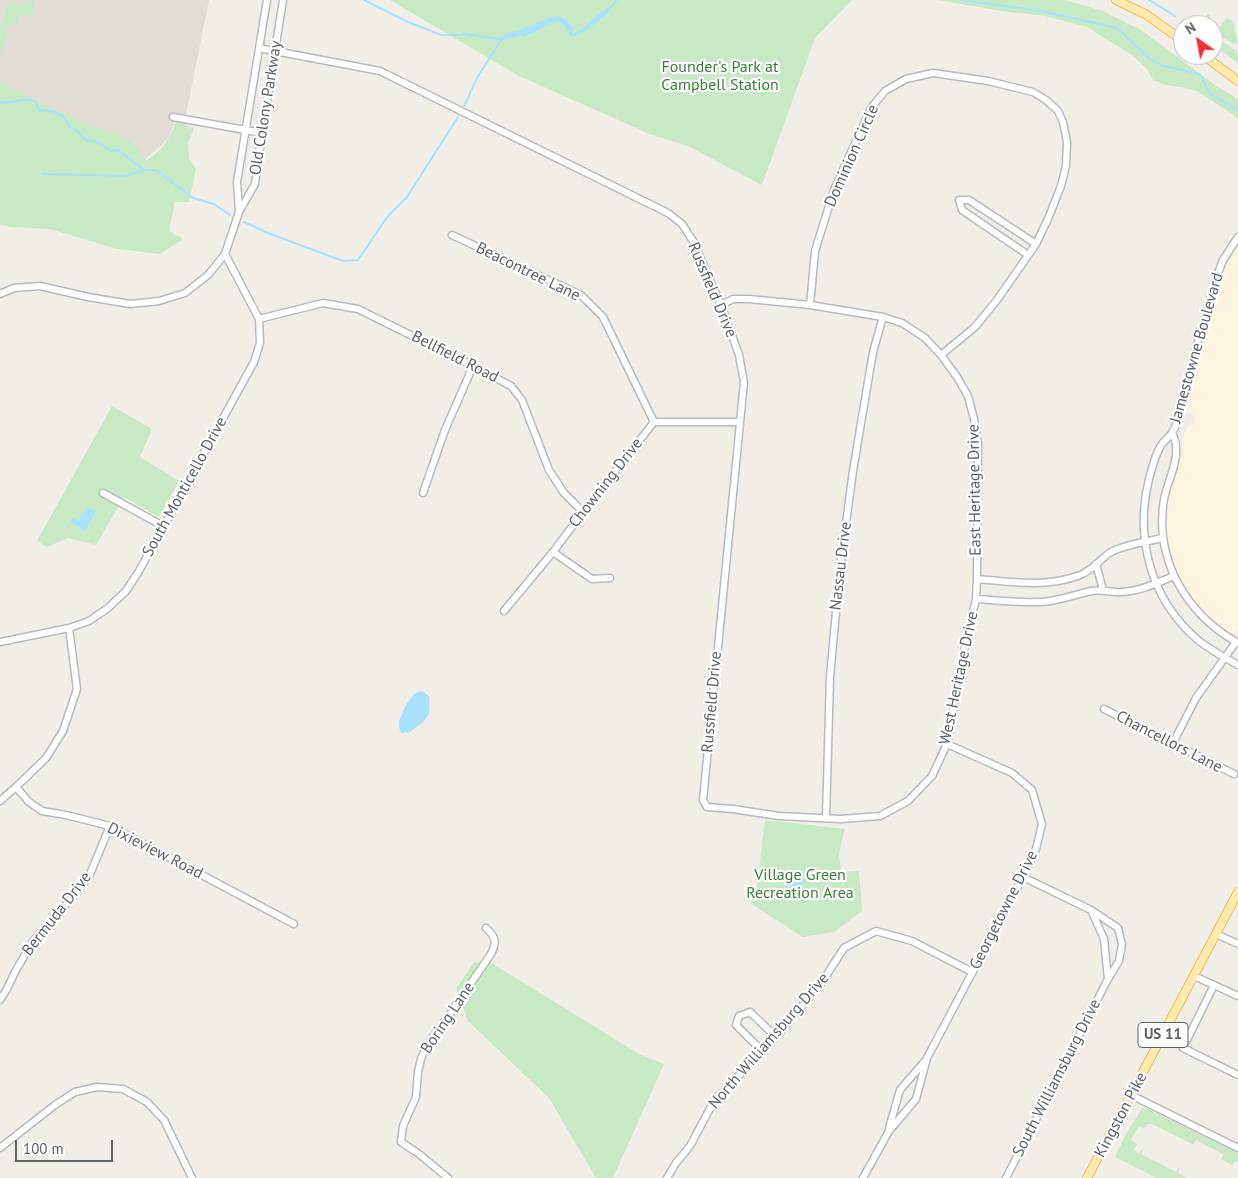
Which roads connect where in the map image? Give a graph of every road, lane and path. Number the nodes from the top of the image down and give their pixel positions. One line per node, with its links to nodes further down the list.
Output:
1 (267, 0): 5 (street, Old Colony Parkway)
2 (283, 0): 6 (street, Old Colony Parkway)
3 (1116, 0): 4 (main road)
4 (1173, 33)
5 (259, 48): 6 (street, Russfield Drive); 10 (street, Old Colony Parkway)
6 (275, 51): 11 (street, Old Colony Parkway); 20 (street, Russfield Drive)
7 (1216, 65): 8 (main road)
8 (1238, 81)
9 (173, 117): 10 (street)
10 (246, 130): 11 (street); 12 (street, Old Colony Parkway)
11 (262, 132): 12 (street, Old Colony Parkway)
12 (239, 212): 16 (street, Old Colony Parkway)
13 (452, 235): 25 (street, Beacontree Lane)
14 (1238, 237): 27 (street, Jamestowne Boulevard)
15 (1036, 244): 17 (street, Dominion Circle); 17 (street); 19 (street, Dominion Circle)
16 (225, 254): 18 (street); 22 (street, South Monticello Drive)
17 (1028, 255): 23 (street, Dominion Circle)
18 (0, 294)
19 (810, 304): 20 (street, East Heritage Drive); 21 (street, East Heritage Drive)
20 (721, 306): 26 (street, Russfield Drive)
21 (883, 317): 23 (street, East Heritage Drive); 55 (street, Nassau Drive)
22 (259, 319): 24 (street, Bellfield Road); 31 (street, South Monticello Drive)
23 (941, 355): 38 (street, East Heritage Drive)
24 (473, 366): 29 (street); 30 (street, Bellfield Road)
25 (654, 422): 26 (street, Chowning Drive); 30 (street, Chowning Drive)
26 (740, 422): 53 (street, Russfield Drive)
27 (1172, 433): 32 (street, Jamestowne Boulevard); 33 (street, Jamestowne Boulevard)
28 (103, 493): 31 (street)
29 (422, 493)
30 (583, 512): 34 (street, Chowning Drive)
31 (163, 526): 43 (street, South Monticello Drive)
32 (1163, 538): 33 (street); 36 (street, Jamestowne Boulevard)
33 (1144, 542): 35 (street); 39 (street, Jamestowne Boulevard)
34 (553, 552): 37 (street); 42 (street, Chowning Drive)
35 (1096, 564): 38 (street); 40 (street)
36 (1174, 576): 39 (street); 45 (street, Jamestowne Boulevard)
37 (610, 578)
38 (977, 579): 41 (street, East Heritage Drive)
39 (1156, 584): 40 (street); 46 (street, Jamestowne Boulevard)
40 (1103, 590): 41 (street)
41 (976, 599): 49 (street, West Heritage Drive)
42 (504, 611)
43 (69, 628): 44 (street, South Monticello Drive); 52 (street)
44 (0, 642)
45 (1237, 642): 46 (street)
46 (1224, 658): 47 (street, Jamestowne Boulevard); 50 (street)
47 (1238, 665)
48 (1104, 709): 50 (street, Chancellors Lane)
49 (947, 744): 55 (street, West Heritage Drive); 57 (street, Georgetowne Drive)
50 (1173, 744): 51 (street, Chancellors Lane)
51 (1234, 774)
52 (16, 787): 54 (street); 56 (street, Dixieview Road)
53 (703, 800): 55 (street, West Heritage Drive)
54 (0, 801)
55 (826, 818)
56 (110, 826): 60 (street, Dixieview Road); 69 (street, Bermuda Drive)
57 (1023, 877): 59 (street, South Williamsburg Drive); 64 (street, Georgetowne Drive)
58 (1238, 892): 62 (main road, Kingston Pike / US 11)
59 (1091, 910): 66 (street); 66 (street, South Williamsburg Drive)
60 (294, 924)
61 (486, 928): 79 (street, Boring Lane)
62 (1216, 934): 63 (street); 65 (main road, Kingston Pike / US 11)
63 (1238, 944)
64 (972, 972): 70 (street, North Williamsburg Drive); 72 (street, Georgetowne Drive)
65 (1194, 976): 67 (street); 74 (main road, Kingston Pike / US 11)
66 (1108, 979): 82 (street, South Williamsburg Drive)
67 (1214, 985): 68 (street); 73 (street)
68 (1238, 996)
69 (0, 1000)
70 (776, 1037): 71 (street, North Williamsburg Drive); 71 (street)
71 (763, 1050): 80 (street, North Williamsburg Drive)
72 (927, 1058): 75 (street, Georgetowne Drive); 75 (street, Georgetowne Drive)
73 (1238, 1075)
74 (1131, 1095): 77 (street); 83 (main road, Kingston Pike / US 11)
75 (889, 1131): 81 (street, Georgetowne Drive)
76 (0, 1148): 78 (street)
77 (1238, 1148)
78 (192, 1178)
79 (448, 1178)
80 (667, 1178)
81 (863, 1178)
82 (1006, 1178)
83 (1087, 1178)

